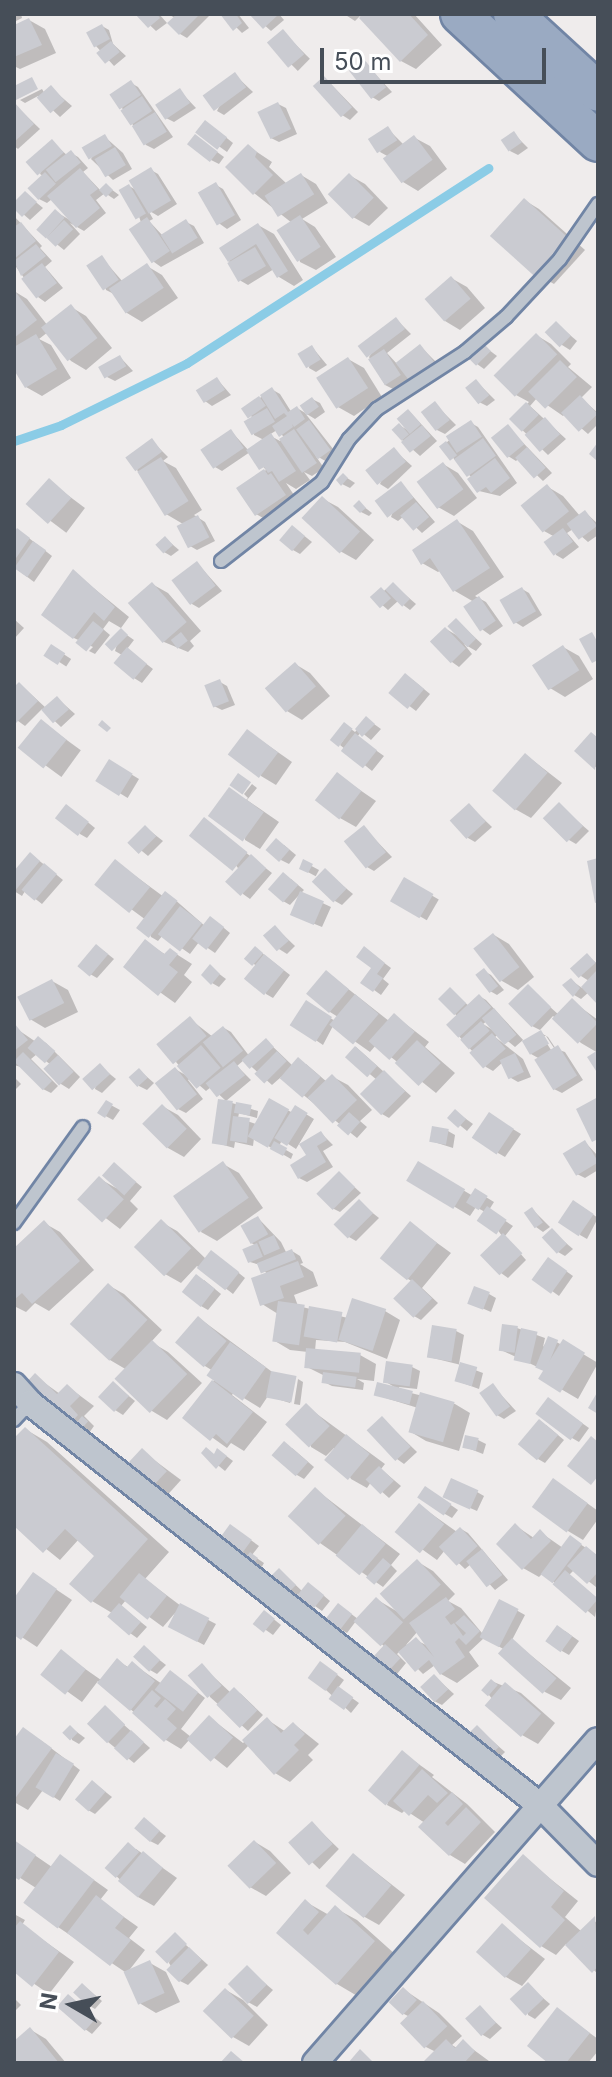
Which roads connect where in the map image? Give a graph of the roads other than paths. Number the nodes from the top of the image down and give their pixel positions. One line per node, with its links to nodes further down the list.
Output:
1 (460, 14): 4 (highway)
2 (513, 14): 3 (highway)
3 (598, 92)
4 (598, 142)
5 (598, 204): 6 (lane)
6 (221, 561)
7 (83, 1127): 8 (lane)
8 (14, 1223)
9 (19, 1403): 11 (street)
10 (598, 1740): 11 (street)
11 (541, 1806): 12 (street); 13 (street)
12 (598, 1864)
13 (315, 2063)

